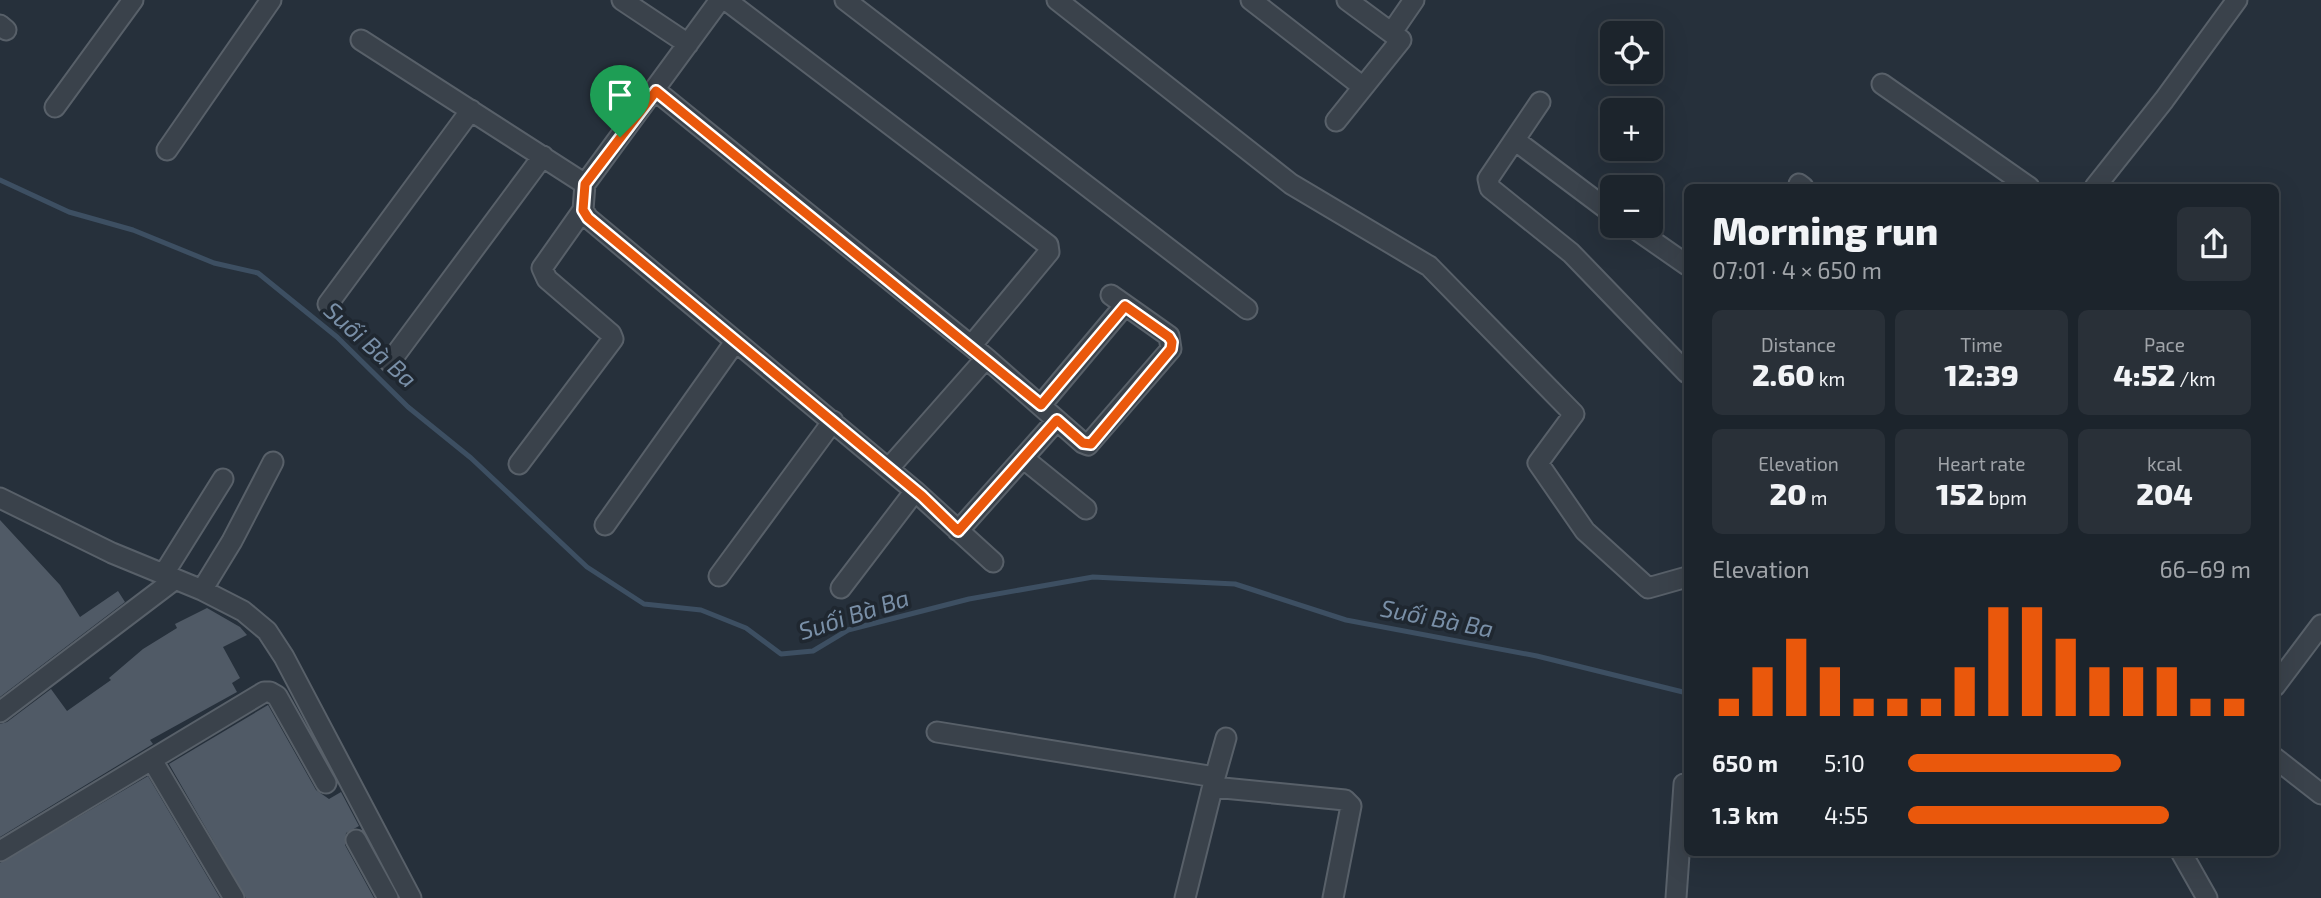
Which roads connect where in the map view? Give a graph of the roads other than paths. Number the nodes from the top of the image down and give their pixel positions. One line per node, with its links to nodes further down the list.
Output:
1 (133, 0): 19 (street)
2 (271, 0): 23 (street)
3 (622, 0): 14 (street)
4 (720, 0): 14 (street)
5 (726, 0): 35 (street)
6 (845, 0): 33 (street)
7 (1057, 0): 54 (street)
8 (1251, 0): 16 (street)
9 (1347, 0): 12 (street)
10 (1414, 0): 12 (street)
11 (2237, 0): 27 (street)
12 (1392, 32): 16 (street)
13 (361, 40): 20 (street)
14 (688, 44): 17 (street)
15 (1882, 84): 26 (street)
16 (1363, 87): 21 (street)
17 (656, 91): 25 (street); 35 (street)
18 (1540, 102): 22 (street)
19 (55, 107)
20 (471, 110): 24 (street); 32 (street)
21 (1336, 121)
22 (1516, 141): 28 (street); 37 (street)
23 (167, 150)
24 (543, 156): 25 (street); 36 (street)
25 (585, 184): 29 (street)
26 (2025, 184)
27 (2097, 184)
28 (1600, 204)
29 (583, 210): 34 (street); 43 (street)
30 (1648, 238): 31 (street)
31 (1684, 263)
32 (328, 304)
33 (1247, 309)
34 (735, 342): 40 (street); 49 (street)
35 (979, 352): 38 (street); 44 (street)
36 (390, 362)
37 (1684, 370)
38 (1041, 405): 39 (street); 39 (street)
39 (1057, 420): 41 (street)
40 (833, 421): 44 (street); 52 (street)
41 (1023, 458): 48 (street); 50 (street)
42 (273, 462): 56 (street)
43 (519, 464)
44 (889, 468): 46 (street)
45 (223, 479): 53 (street)
46 (915, 491): 50 (street); 55 (street)
47 (0, 498): 53 (street)
48 (1086, 509)
49 (605, 525)
50 (958, 531): 51 (street)
51 (993, 562)
52 (719, 576)
53 (168, 578): 56 (street); 59 (street)
54 (1684, 578)
55 (841, 588)
56 (201, 590): 73 (street)
57 (2321, 625): 58 (street)
58 (2279, 681)
59 (0, 712)
60 (937, 733): 64 (street)
61 (1226, 738): 64 (street)
62 (152, 760): 65 (street); 69 (street); 71 (street)
63 (2279, 761): 67 (street)
64 (1214, 782): 74 (street); 75 (street)
65 (326, 783)
66 (1684, 784): 76 (street)
67 (2321, 793)
68 (355, 841): 72 (street)
69 (0, 851)
70 (2182, 856): 77 (street)
71 (234, 898)
72 (388, 898)
73 (411, 898)
74 (1185, 898)
75 (1333, 898)
76 (1676, 898)
77 (2207, 898)

